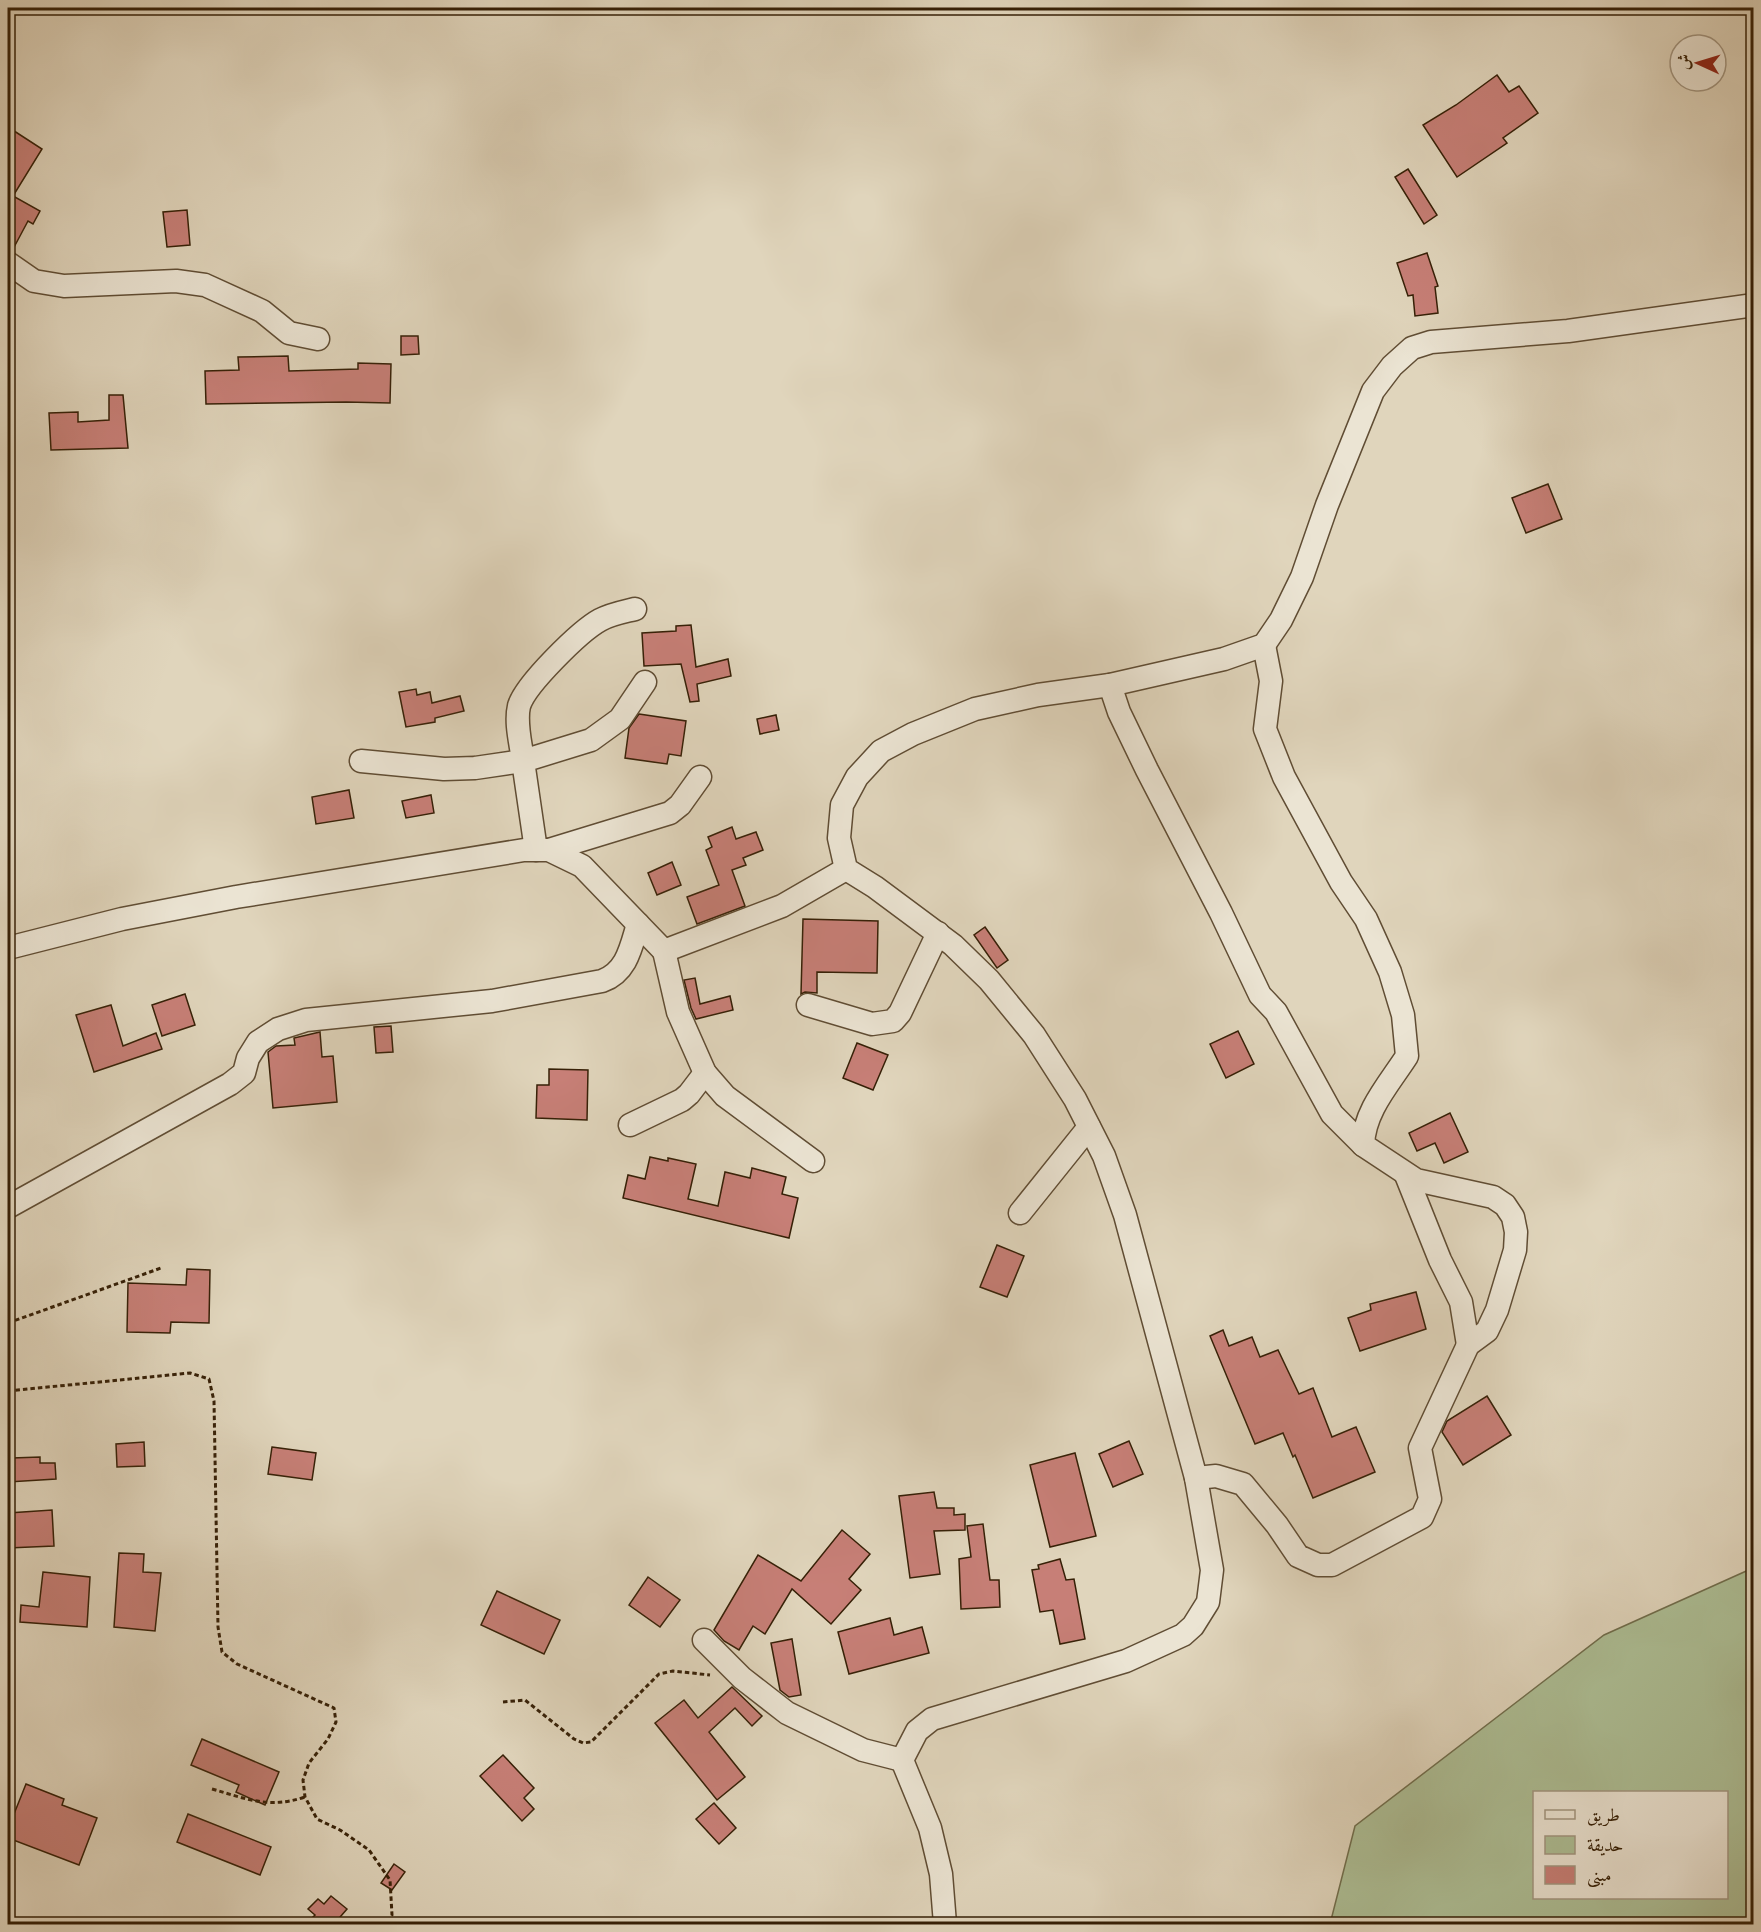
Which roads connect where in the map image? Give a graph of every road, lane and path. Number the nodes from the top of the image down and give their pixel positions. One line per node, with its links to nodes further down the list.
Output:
1 (8, 263): 3 (street)
2 (1754, 305): 5 (street)
3 (318, 339)
4 (635, 609): 9 (street)
5 (1264, 645): 7 (street); 21 (street)
6 (645, 682): 9 (street)
7 (1110, 685): 12 (street); 21 (street)
8 (361, 761): 9 (street)
9 (524, 761): 11 (street)
10 (700, 777): 11 (street)
11 (542, 850): 13 (street); 15 (street)
12 (846, 869): 14 (street); 16 (street)
13 (638, 924): 16 (street); 24 (street)
14 (938, 933): 17 (street); 20 (street)
15 (8, 948)
16 (664, 951): 18 (street)
17 (808, 1005)
18 (705, 1073): 19 (street); 22 (street)
19 (630, 1125)
20 (1089, 1127): 25 (street); 30 (street)
21 (1363, 1146): 23 (street)
22 (813, 1161)
23 (1406, 1175): 28 (street); 28 (street)
24 (8, 1207)
25 (1020, 1213)
26 (161, 1268): 27 (path)
27 (8, 1323)
28 (1468, 1345): 30 (street)
29 (8, 1391): 36 (path)
30 (1196, 1478): 34 (street)
31 (704, 1640): 32 (street)
32 (742, 1678): 33 (path); 34 (street)
33 (503, 1702)
34 (902, 1760): 38 (street)
35 (212, 1789): 36 (path)
36 (305, 1797): 37 (path)
37 (387, 1924)
38 (945, 1924)

